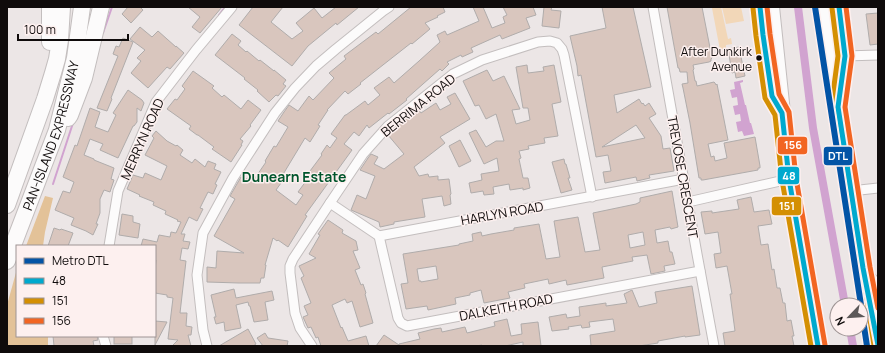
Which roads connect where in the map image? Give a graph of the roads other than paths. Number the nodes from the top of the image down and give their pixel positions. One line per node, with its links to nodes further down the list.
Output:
1 (50, 7): 14 (highway)
2 (62, 7): 14 (highway, PAN-ISLAND EXPRESSWAY)
3 (82, 7): 17 (highway, PAN-ISLAND EXPRESSWAY)
4 (101, 7): 17 (highway)
5 (232, 7): 27 (street, MERRYN ROAD)
6 (389, 7): 35 (street)
7 (653, 7): 19 (street, TREVOSE CRESCENT)
8 (760, 7): 16 (highway)
9 (771, 7): 16 (highway)
10 (825, 7): 15 (highway)
11 (839, 7): 13 (highway)
12 (878, 55): 13 (street)
13 (845, 56): 15 (highway)
14 (45, 99): 25 (highway, PAN-ISLAND EXPRESSWAY)
15 (838, 107): 21 (highway)
16 (782, 113): 18 (highway)
17 (57, 130): 28 (highway, PAN-ISLAND EXPRESSWAY)
18 (790, 179): 23 (street); 38 (highway)
19 (684, 180): 22 (street, HARLYN ROAD); 23 (street, TREVOSE CRESCENT)
20 (878, 188): 21 (street)
21 (851, 191): 30 (highway)
22 (592, 197): 24 (street, BERRIMA ROAD); 26 (street, HARLYN ROAD)
23 (688, 202): 29 (street, TREVOSE CRESCENT)
24 (330, 203): 26 (street); 36 (street, BERRIMA ROAD)
25 (7, 205)
26 (379, 236): 29 (street, DALKEITH ROAD)
27 (109, 245)
28 (7, 261)
29 (700, 271): 37 (street, TREVOSE CRESCENT)
30 (864, 273): 31 (street); 33 (highway)
31 (878, 287)
32 (878, 307): 33 (street)
33 (873, 322): 34 (highway)
34 (878, 345)
35 (207, 346)
36 (312, 346)
37 (714, 346)
38 (818, 346)

